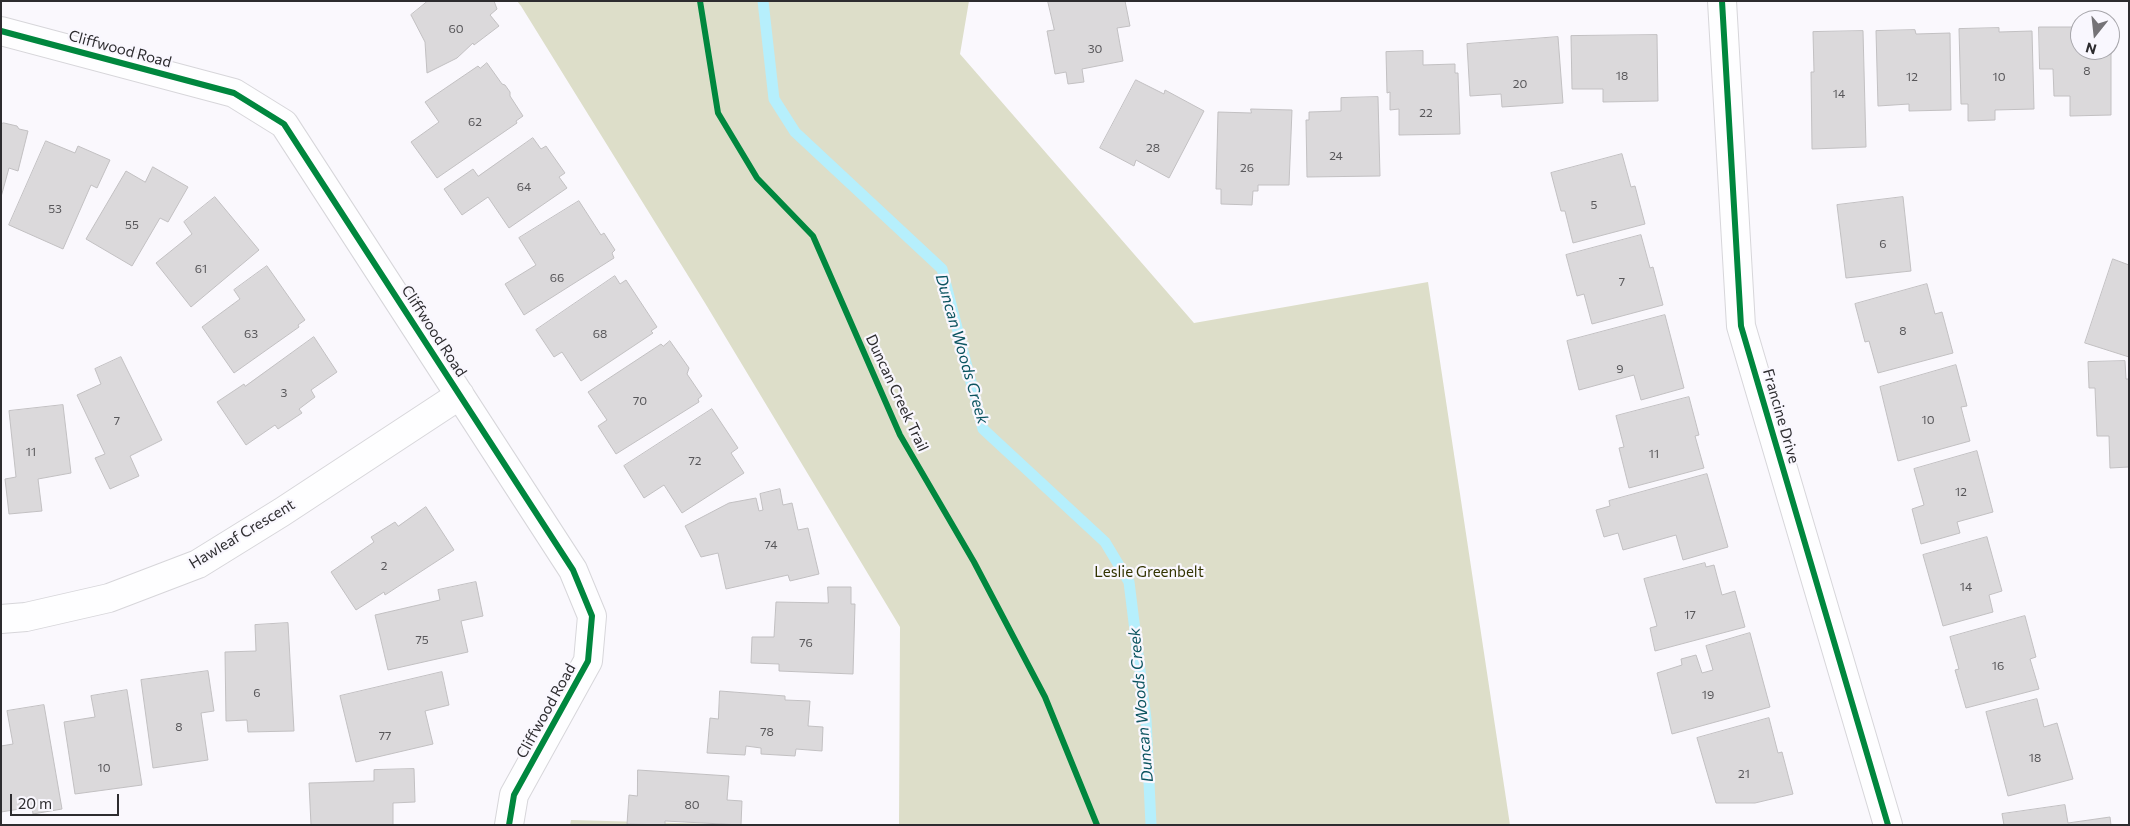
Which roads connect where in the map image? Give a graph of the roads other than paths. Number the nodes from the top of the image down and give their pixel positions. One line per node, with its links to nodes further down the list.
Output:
1 (1722, 1): 6 (street, Francine Drive)
2 (1, 31): 3 (street, Cliffwood Road)
3 (460, 395): 4 (street, Hawleaf Crescent); 5 (street, Cliffwood Road)
4 (1, 618)
5 (509, 825)
6 (1888, 825)

